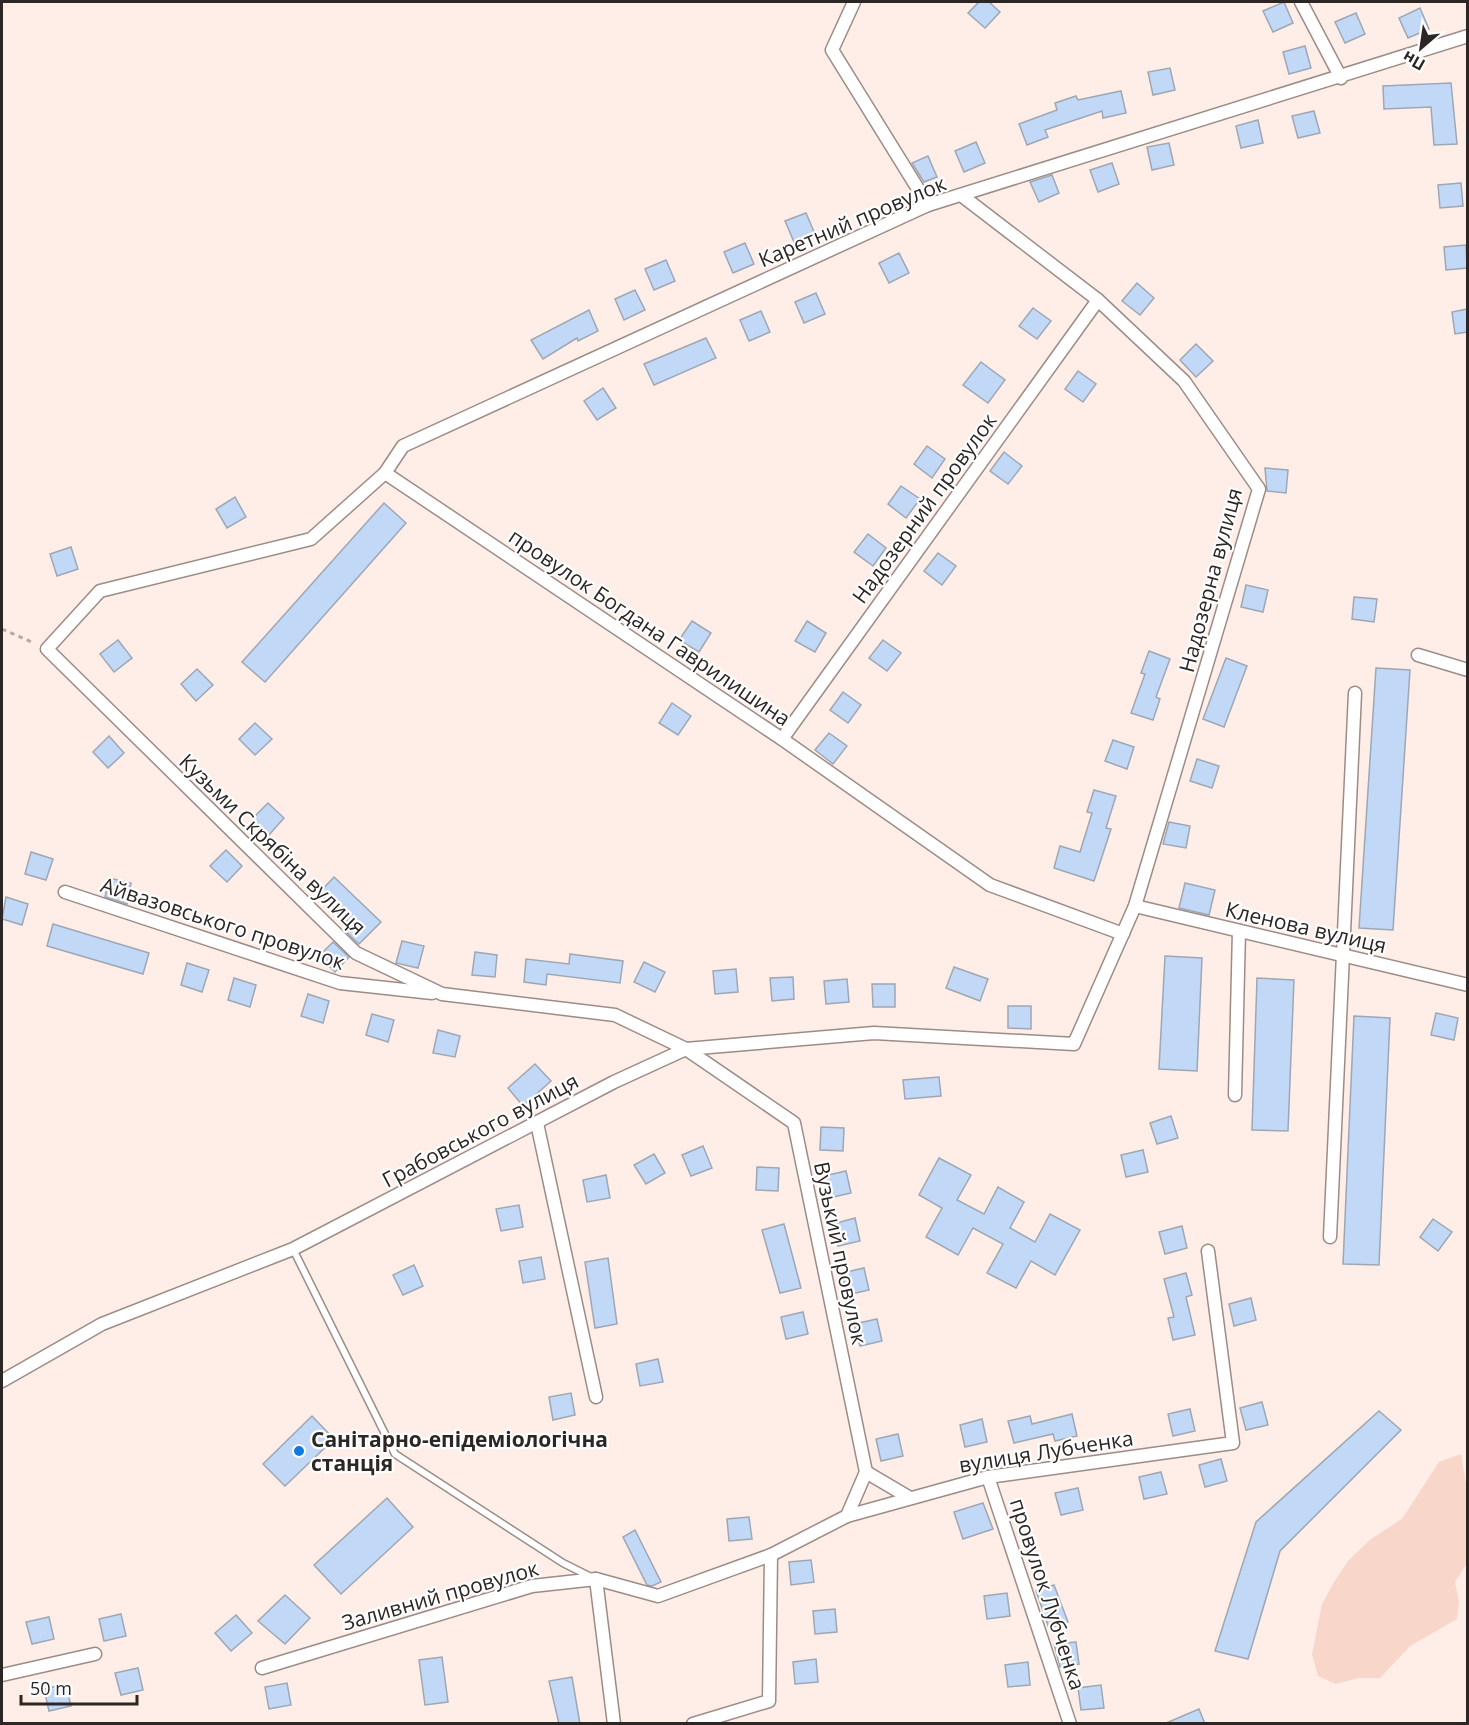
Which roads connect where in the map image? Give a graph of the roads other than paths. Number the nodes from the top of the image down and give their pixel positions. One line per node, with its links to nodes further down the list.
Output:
1 (854, 2): 6 (street)
2 (1301, 2): 4 (street)
3 (1467, 36): 4 (street, Каретний провулок)
4 (1341, 78): 5 (street, Каретний провулок)
5 (962, 195): 6 (street, Каретний провулок); 7 (street, Надозерна вулиця)
6 (928, 206): 8 (street, Каретний провулок)
7 (1098, 300): 12 (street, Надозерний провулок); 14 (street, Надозерна вулиця)
8 (385, 473): 12 (street, провулок Богдана Гаврилишина); 19 (street, Кузьми Скрябіна вулиця)
9 (1418, 655): 10 (street)
10 (1467, 670)
11 (1355, 693): 17 (street)
12 (782, 739): 16 (street, провулок Богдана Гаврилишина)
13 (65, 892): 19 (street, Айвазовського провулок)
14 (1135, 906): 15 (street, Кленова вулиця); 16 (street, Надозерна вулиця)
15 (1239, 931): 17 (street, Кленова вулиця); 22 (street)
16 (1123, 934): 20 (street, Надозерна вулиця)
17 (1343, 955): 18 (street, Кленова вулиця); 24 (street)
18 (1467, 985)
19 (442, 994): 21 (street, Кузьми Скрябіна вулиця)
20 (1074, 1044): 21 (street, Кузьми Скрябіна вулиця)
21 (686, 1048): 23 (street, Грабовського вулиця); 29 (street, Вузький провулок)
22 (1235, 1095)
23 (537, 1123): 25 (street, Грабовського вулиця); 28 (street)
24 (1330, 1237)
25 (293, 1249): 27 (street, Грабовського вулиця); 34 (lane)
26 (1208, 1251): 30 (street, вулиця Лубченка)
27 (2, 1381)
28 (596, 1397)
29 (866, 1472): 31 (street); 32 (street)
30 (988, 1477): 31 (street, вулиця Лубченка); 40 (street, провулок Лубченка)
31 (910, 1498): 32 (street, вулиця Лубченка)
32 (847, 1516): 33 (street, вулиця Лубченка)
33 (771, 1555): 34 (street, вулиця Лубченка); 39 (street)
34 (596, 1579): 36 (street, Заливний провулок); 38 (street)
35 (95, 1654): 37 (street)
36 (261, 1668)
37 (2, 1675)
38 (614, 1724)
39 (693, 1724)
40 (1070, 1724)

